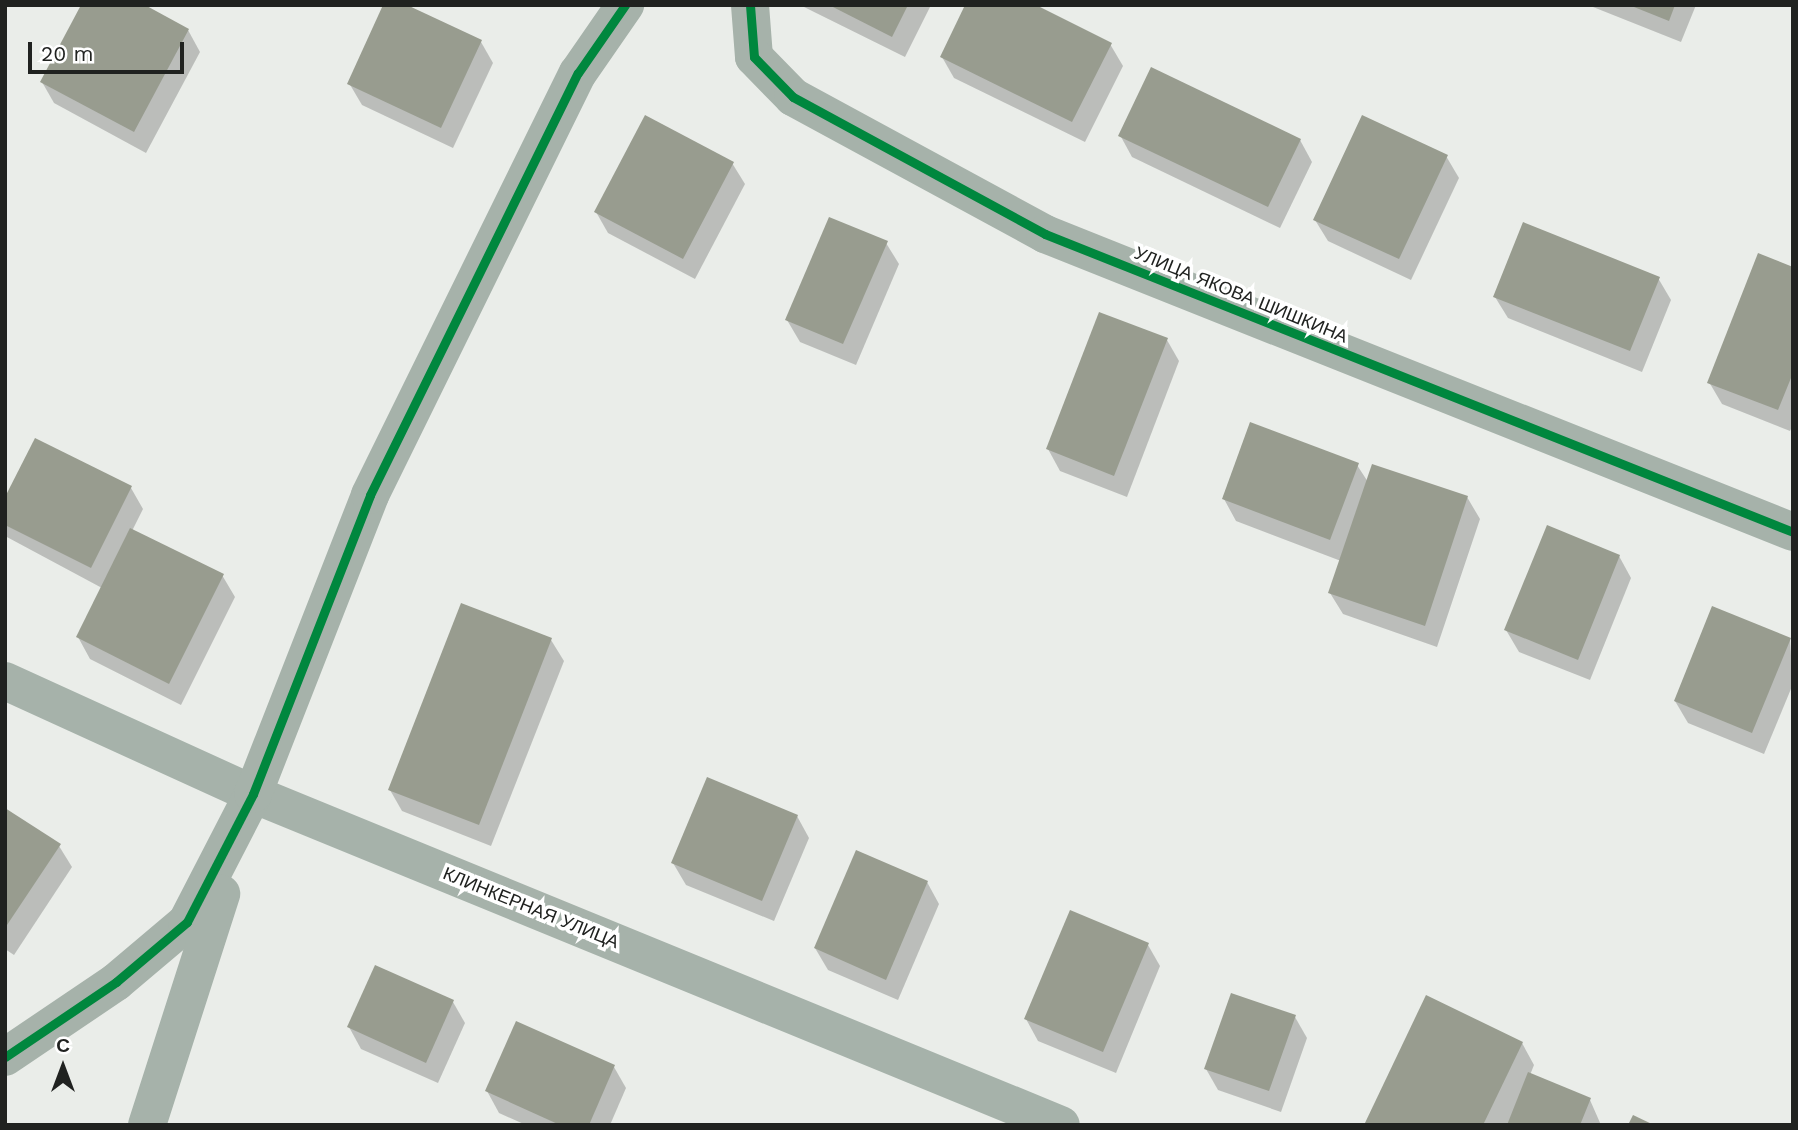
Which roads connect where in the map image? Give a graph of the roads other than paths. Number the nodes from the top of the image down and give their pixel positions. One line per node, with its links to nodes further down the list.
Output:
1 (625, 5): 5 (street)
2 (750, 5): 3 (street, УЛИЦА ЯКОВА ШИШКИНА)
3 (1793, 532)
4 (5, 681): 5 (street, КЛИНКЕРНАЯ УЛИЦА)
5 (253, 794): 6 (street); 7 (street); 8 (street, КЛИНКЕРНАЯ УЛИЦА)
6 (5, 1057)
7 (146, 1125)
8 (1060, 1125)

